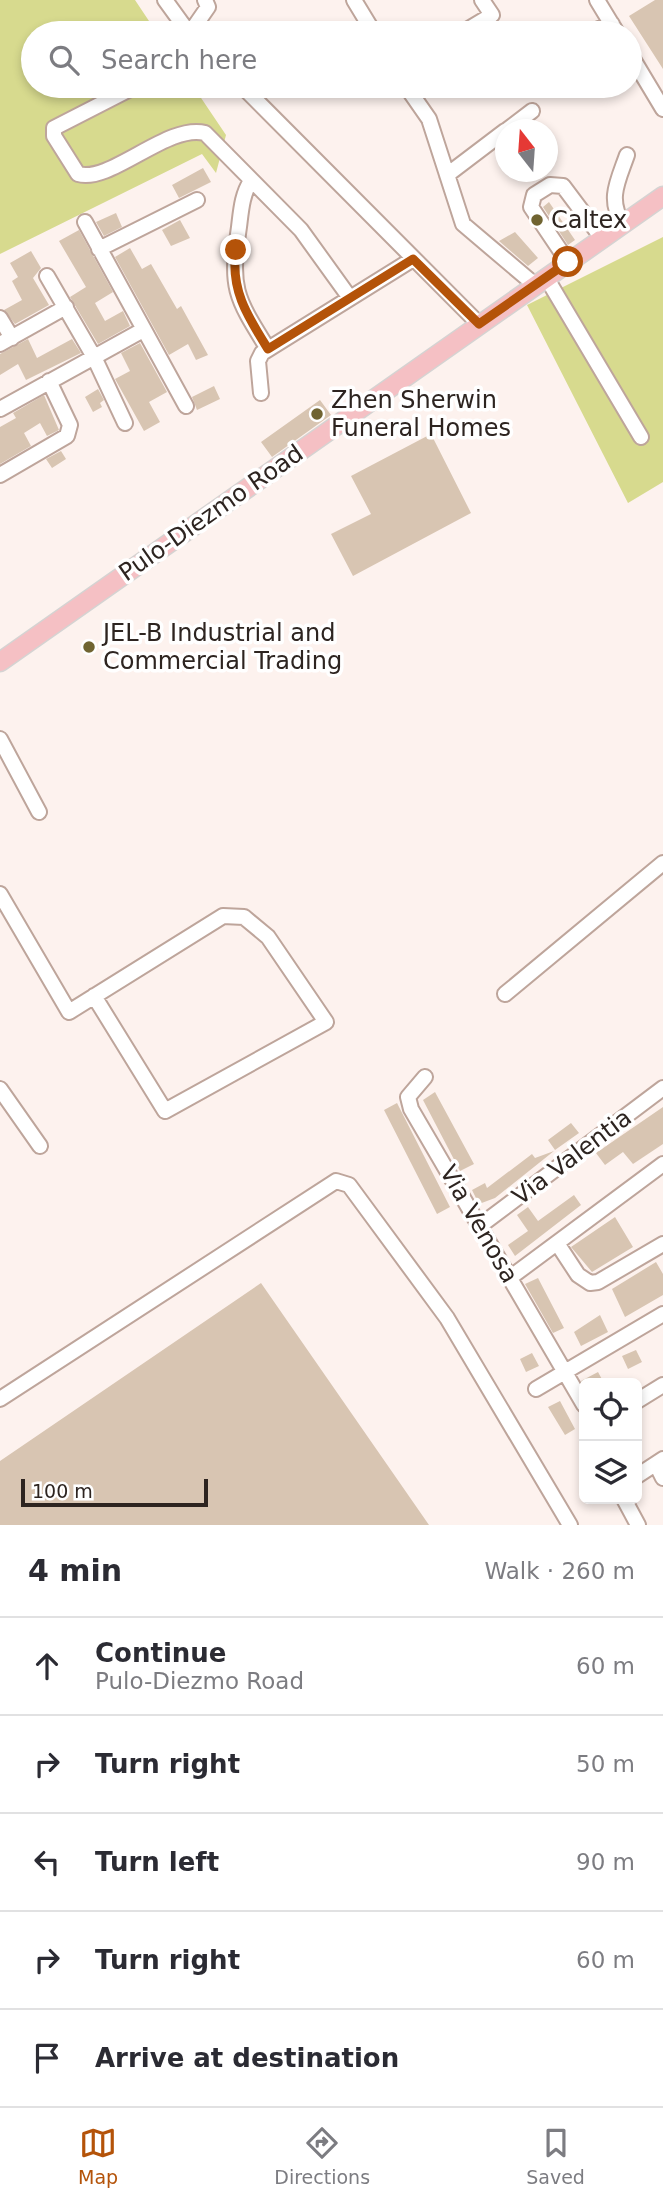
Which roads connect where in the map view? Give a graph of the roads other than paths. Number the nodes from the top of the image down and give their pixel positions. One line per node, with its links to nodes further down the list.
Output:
1 (165, 0): 6 (street)
2 (205, 0): 7 (street)
3 (354, 0): 8 (street)
4 (482, 0): 9 (street)
5 (597, 0): 10 (street)
6 (181, 21)
7 (198, 21)
8 (367, 21)
9 (482, 21)
10 (610, 21)
11 (642, 74): 15 (street)
12 (113, 98): 21 (street)
13 (254, 98): 28 (street)
14 (414, 98): 20 (street)
15 (663, 110)
16 (532, 111): 17 (street)
17 (521, 119)
18 (495, 138): 20 (street)
19 (627, 155): 25 (street)
20 (447, 174): 31 (street)
21 (251, 181): 32 (street); 38 (street)
22 (663, 196): 25 (main road, Pulo-Diezmo Road)
23 (197, 200): 27 (street)
24 (85, 222): 27 (street)
25 (623, 224): 26 (main road, Pulo-Diezmo Road)
26 (602, 238): 29 (main road, Pulo-Diezmo Road); 29 (street)
27 (99, 249): 36 (street)
28 (413, 259): 32 (street); 35 (street)
29 (568, 262): 31 (main road, Pulo-Diezmo Road)
30 (47, 276): 33 (street)
31 (540, 281): 35 (main road, Pulo-Diezmo Road); 45 (street)
32 (350, 298): 38 (street)
33 (66, 307): 37 (street); 39 (street)
34 (0, 318): 37 (street)
35 (479, 324): 47 (main road, Pulo-Diezmo Road)
36 (144, 330): 39 (street); 42 (street)
37 (6, 341)
38 (268, 349): 41 (street)
39 (94, 357): 40 (street); 44 (street)
40 (48, 381): 43 (street); 46 (street)
41 (261, 393)
42 (186, 406)
43 (0, 409)
44 (125, 423)
45 (641, 437)
46 (0, 475)
47 (0, 662)
48 (0, 738): 49 (street)
49 (38, 812)
50 (663, 863): 52 (street)
51 (0, 894): 53 (street)
52 (505, 995)
53 (94, 996): 53 (street)
54 (425, 1077): 59 (street, Via Venosa)
55 (663, 1088): 59 (street, Via Valentia)
56 (0, 1089): 57 (street)
57 (40, 1146)
58 (663, 1164): 60 (street)
59 (481, 1225): 62 (street, Via Venosa)
60 (557, 1243): 61 (street); 62 (street)
61 (663, 1244)
62 (510, 1277): 64 (street, Via Venosa)
63 (663, 1314): 64 (street)
64 (565, 1373): 66 (street); 67 (street, Via Venosa)
65 (663, 1385): 68 (street)
66 (536, 1388)
67 (579, 1397)
68 (642, 1398)
69 (0, 1399): 74 (street)
70 (659, 1462): 71 (street); 72 (street)
71 (642, 1473)
72 (663, 1478)
73 (627, 1504): 75 (street)
74 (570, 1525)
75 (638, 1525)

